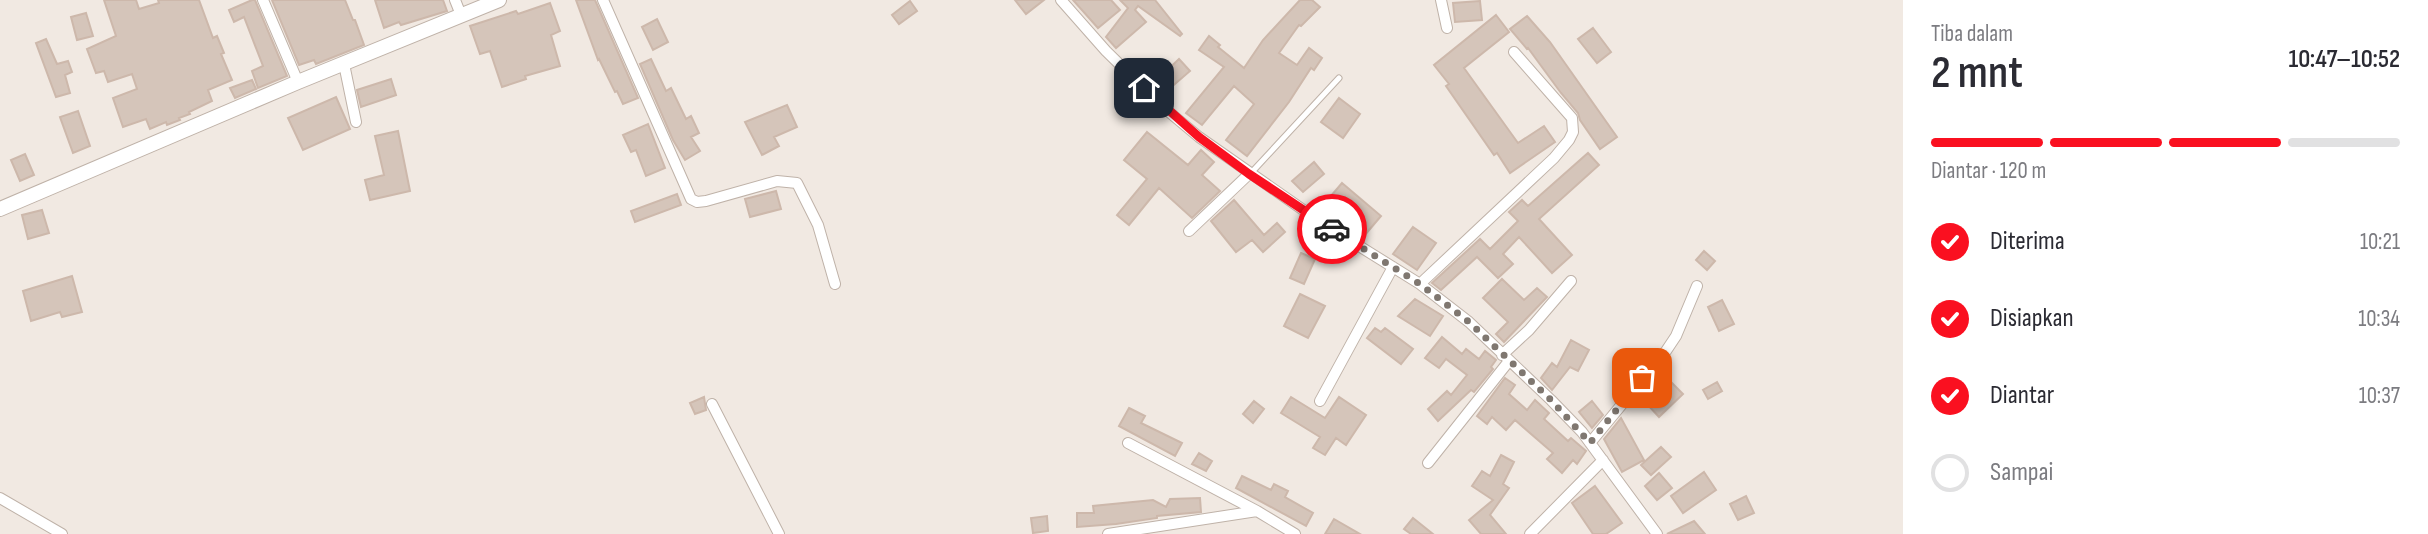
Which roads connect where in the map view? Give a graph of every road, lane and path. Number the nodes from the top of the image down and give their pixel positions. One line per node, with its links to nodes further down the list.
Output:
1 (263, 0): 12 (street)
2 (455, 0): 7 (street)
3 (499, 0): 7 (street)
4 (603, 0): 19 (street)
5 (1061, 0): 14 (street)
6 (1441, 0): 8 (street)
7 (461, 15): 10 (street)
8 (1447, 28)
9 (1514, 52): 20 (street)
10 (344, 64): 12 (street); 13 (street)
11 (1339, 78): 14 (lane)
12 (298, 82): 15 (street)
13 (356, 122)
14 (1249, 174): 16 (street); 17 (street)
15 (0, 209)
16 (1189, 230)
17 (1393, 267): 20 (street); 23 (street)
18 (1571, 281): 22 (street)
19 (835, 284)
20 (1420, 284): 22 (street)
21 (1697, 286): 26 (street)
22 (1506, 358): 26 (street); 28 (street)
23 (1320, 401)
24 (712, 404): 33 (street)
25 (1128, 443): 30 (street)
26 (1590, 443): 27 (street)
27 (1603, 460): 36 (street); 37 (street)
28 (1428, 463)
29 (0, 498): 32 (street)
30 (1257, 511): 31 (street); 35 (street)
31 (1146, 531): 34 (street)
32 (62, 534)
33 (779, 534)
34 (1108, 534)
35 (1296, 534)
36 (1530, 534)
37 (1657, 534)

